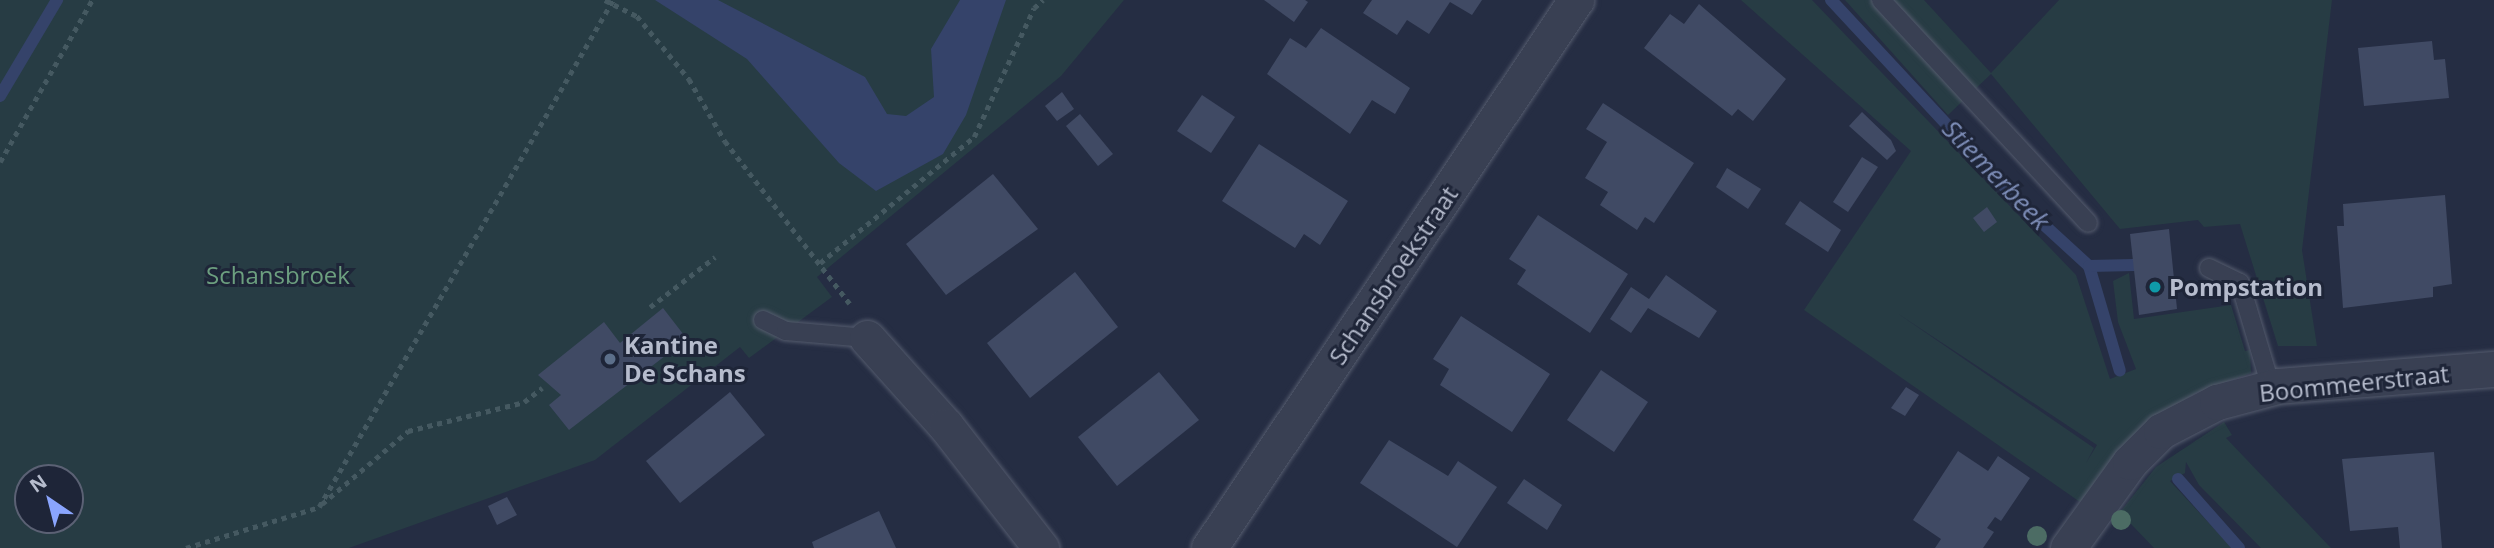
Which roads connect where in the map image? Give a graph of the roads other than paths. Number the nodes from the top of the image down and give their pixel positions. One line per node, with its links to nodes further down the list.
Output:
1 (1576, 0): 10 (street, Schansbroekstraat)
2 (1881, 0): 3 (lane)
3 (2088, 222)
4 (2209, 268): 8 (lane)
5 (763, 320): 6 (lane)
6 (867, 338): 9 (street)
7 (2494, 369): 8 (street, Boommeerstraat)
8 (2271, 387): 11 (street, Boommeerstraat)
9 (1041, 548)
10 (1209, 548)
11 (2068, 548)

